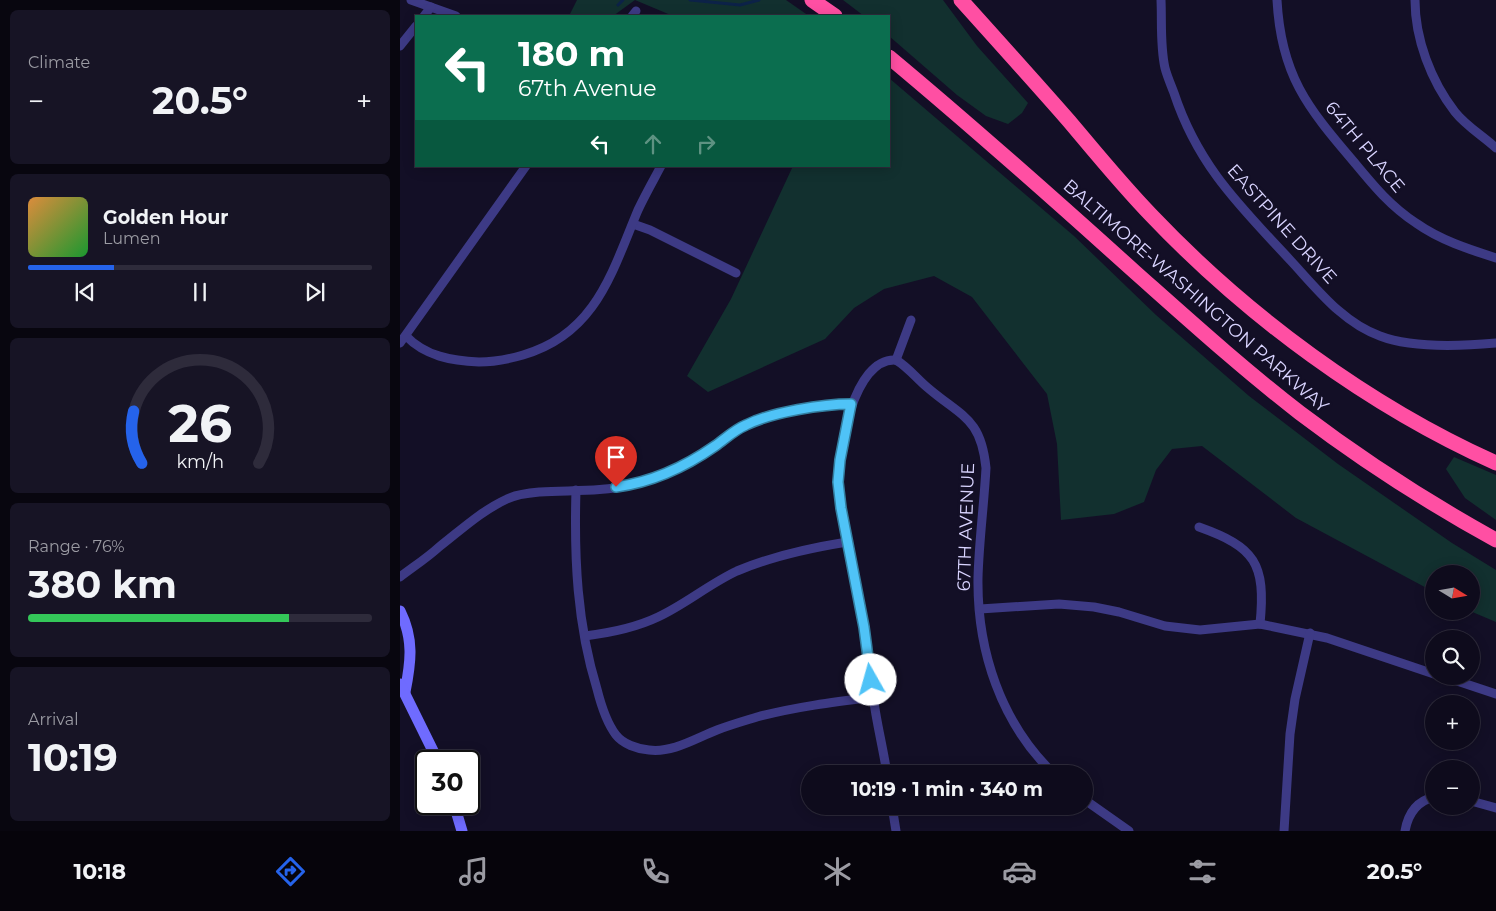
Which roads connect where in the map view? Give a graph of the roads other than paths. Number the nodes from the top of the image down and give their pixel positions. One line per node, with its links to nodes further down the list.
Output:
1 (411, 0): 7 (street)
2 (812, 0): 10 (highway)
3 (961, 0): 24 (highway, BALTIMORE-WASHINGTON PARKWAY)
4 (1161, 0): 22 (street, EASTPINE DRIVE)
5 (1278, 0): 18 (street, 64TH PLACE)
6 (1416, 0): 14 (street)
7 (431, 7): 8 (street); 9 (street)
8 (425, 15)
9 (453, 15)
10 (833, 15)
11 (415, 27): 12 (street)
12 (400, 46)
13 (890, 59): 28 (highway, BALTIMORE-WASHINGTON PARKWAY)
14 (1496, 148)
15 (525, 167): 21 (street)
16 (660, 167): 17 (street)
17 (632, 224): 19 (street); 21 (street)
18 (1496, 258)
19 (736, 273)
20 (911, 320): 23 (street)
21 (403, 339)
22 (1496, 343)
23 (896, 360): 25 (street); 35 (street, 67TH AVENUE)
24 (1374, 398): 26 (highway); 27 (highway, BALTIMORE-WASHINGTON PARKWAY)
25 (851, 404): 29 (street); 32 (street)
26 (1496, 452)
27 (1496, 463)
28 (1402, 485): 31 (highway, BALTIMORE-WASHINGTON PARKWAY); 33 (highway)
29 (576, 490): 34 (street); 39 (street)
30 (1199, 526): 37 (street)
31 (1496, 540)
32 (847, 542): 39 (street); 44 (street)
33 (1496, 550)
34 (400, 577)
35 (980, 609): 37 (street); 47 (street, 67TH AVENUE)
36 (400, 610): 42 (street)
37 (1260, 624): 38 (street)
38 (1310, 633): 40 (street); 57 (street)
39 (585, 636): 44 (street)
40 (1425, 671)
41 (1469, 685): 43 (street)
42 (402, 688): 45 (street)
43 (1496, 694)
44 (873, 697): 46 (street)
45 (433, 750)
46 (885, 765)
47 (1046, 765)
48 (1425, 800): 58 (street)
49 (1480, 804): 51 (street)
50 (1093, 806): 56 (street)
51 (1496, 808)
52 (457, 815): 54 (street)
53 (893, 815): 55 (street)
54 (462, 831)
55 (896, 831)
56 (1129, 831)
57 (1284, 831)
58 (1405, 831)

